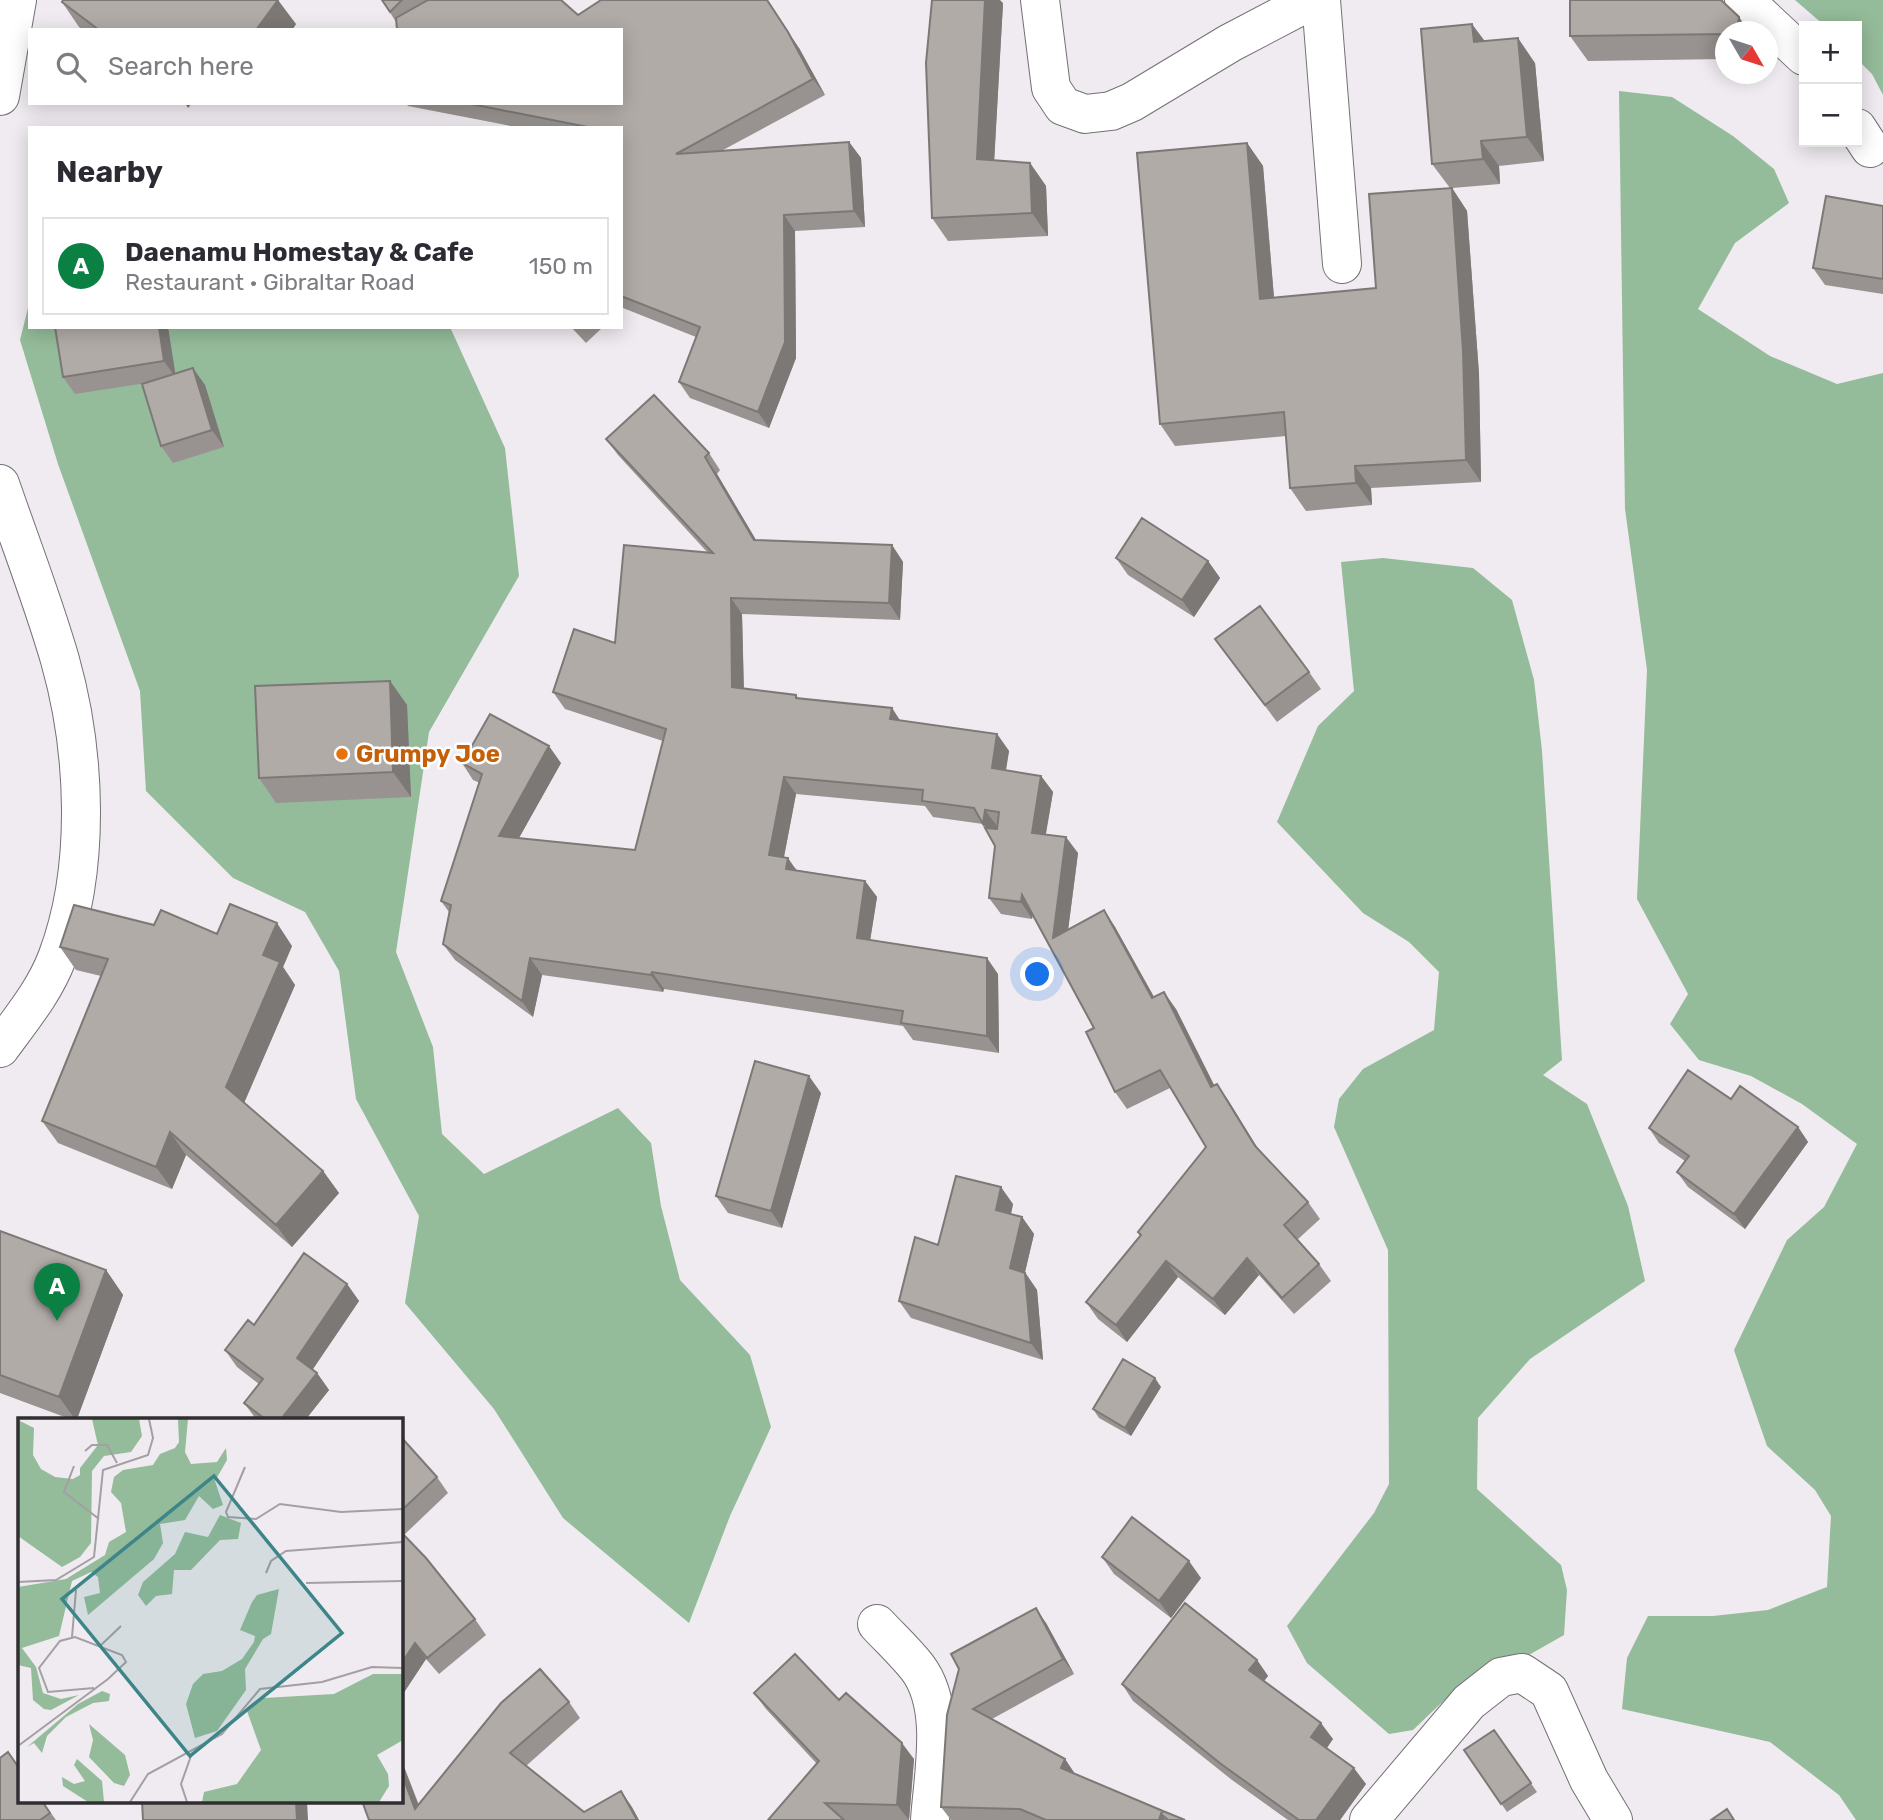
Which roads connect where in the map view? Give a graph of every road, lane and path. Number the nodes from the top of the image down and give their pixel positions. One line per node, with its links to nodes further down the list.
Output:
1 (17, 0): 6 (street)
2 (1041, 0): 3 (street)
3 (1312, 0)
4 (1321, 0): 9 (street)
5 (1744, 0): 7 (street)
6 (4, 30): 8 (street)
7 (1799, 51)
8 (0, 96)
9 (1342, 264)
10 (0, 484): 11 (street)
11 (0, 1048)
12 (877, 1624): 13 (street)
13 (930, 1820)
14 (1369, 1820): 15 (street)
15 (1613, 1820)

